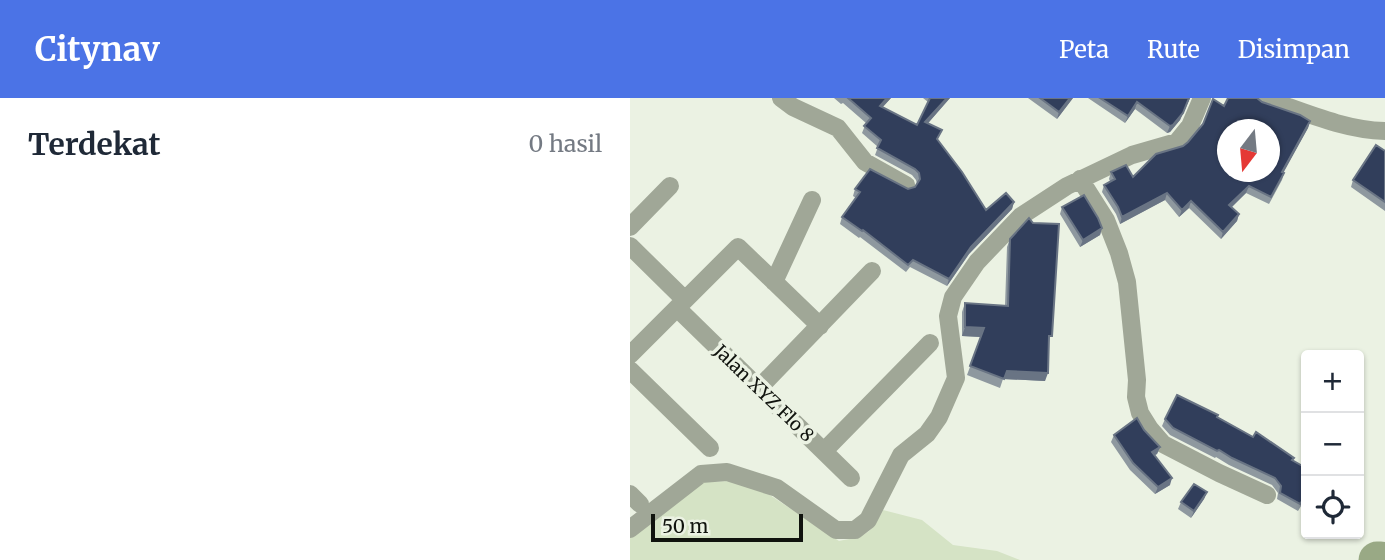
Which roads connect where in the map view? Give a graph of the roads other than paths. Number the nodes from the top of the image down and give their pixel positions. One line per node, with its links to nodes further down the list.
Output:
1 (781, 98): 7 (street)
2 (1202, 98): 5 (street)
3 (1263, 98): 4 (street)
4 (1385, 131)
5 (1080, 179): 22 (street); 23 (street)
6 (670, 186): 9 (street)
7 (906, 186)
8 (812, 200): 12 (street)
9 (630, 227)
10 (630, 246): 13 (street, Jalan XYZ Flo 8)
11 (872, 271): 14 (street)
12 (774, 282): 13 (street); 14 (street)
13 (681, 304): 16 (street); 18 (street, Jalan XYZ Flo 8)
14 (820, 326): 18 (street)
15 (930, 343): 20 (street)
16 (630, 355)
17 (630, 370): 19 (street)
18 (759, 388): 20 (street, Jalan XYZ Flo 8)
19 (710, 448)
20 (824, 452): 21 (street, Jalan XYZ Flo 8)
21 (851, 478)
22 (1267, 495)
23 (630, 529)

